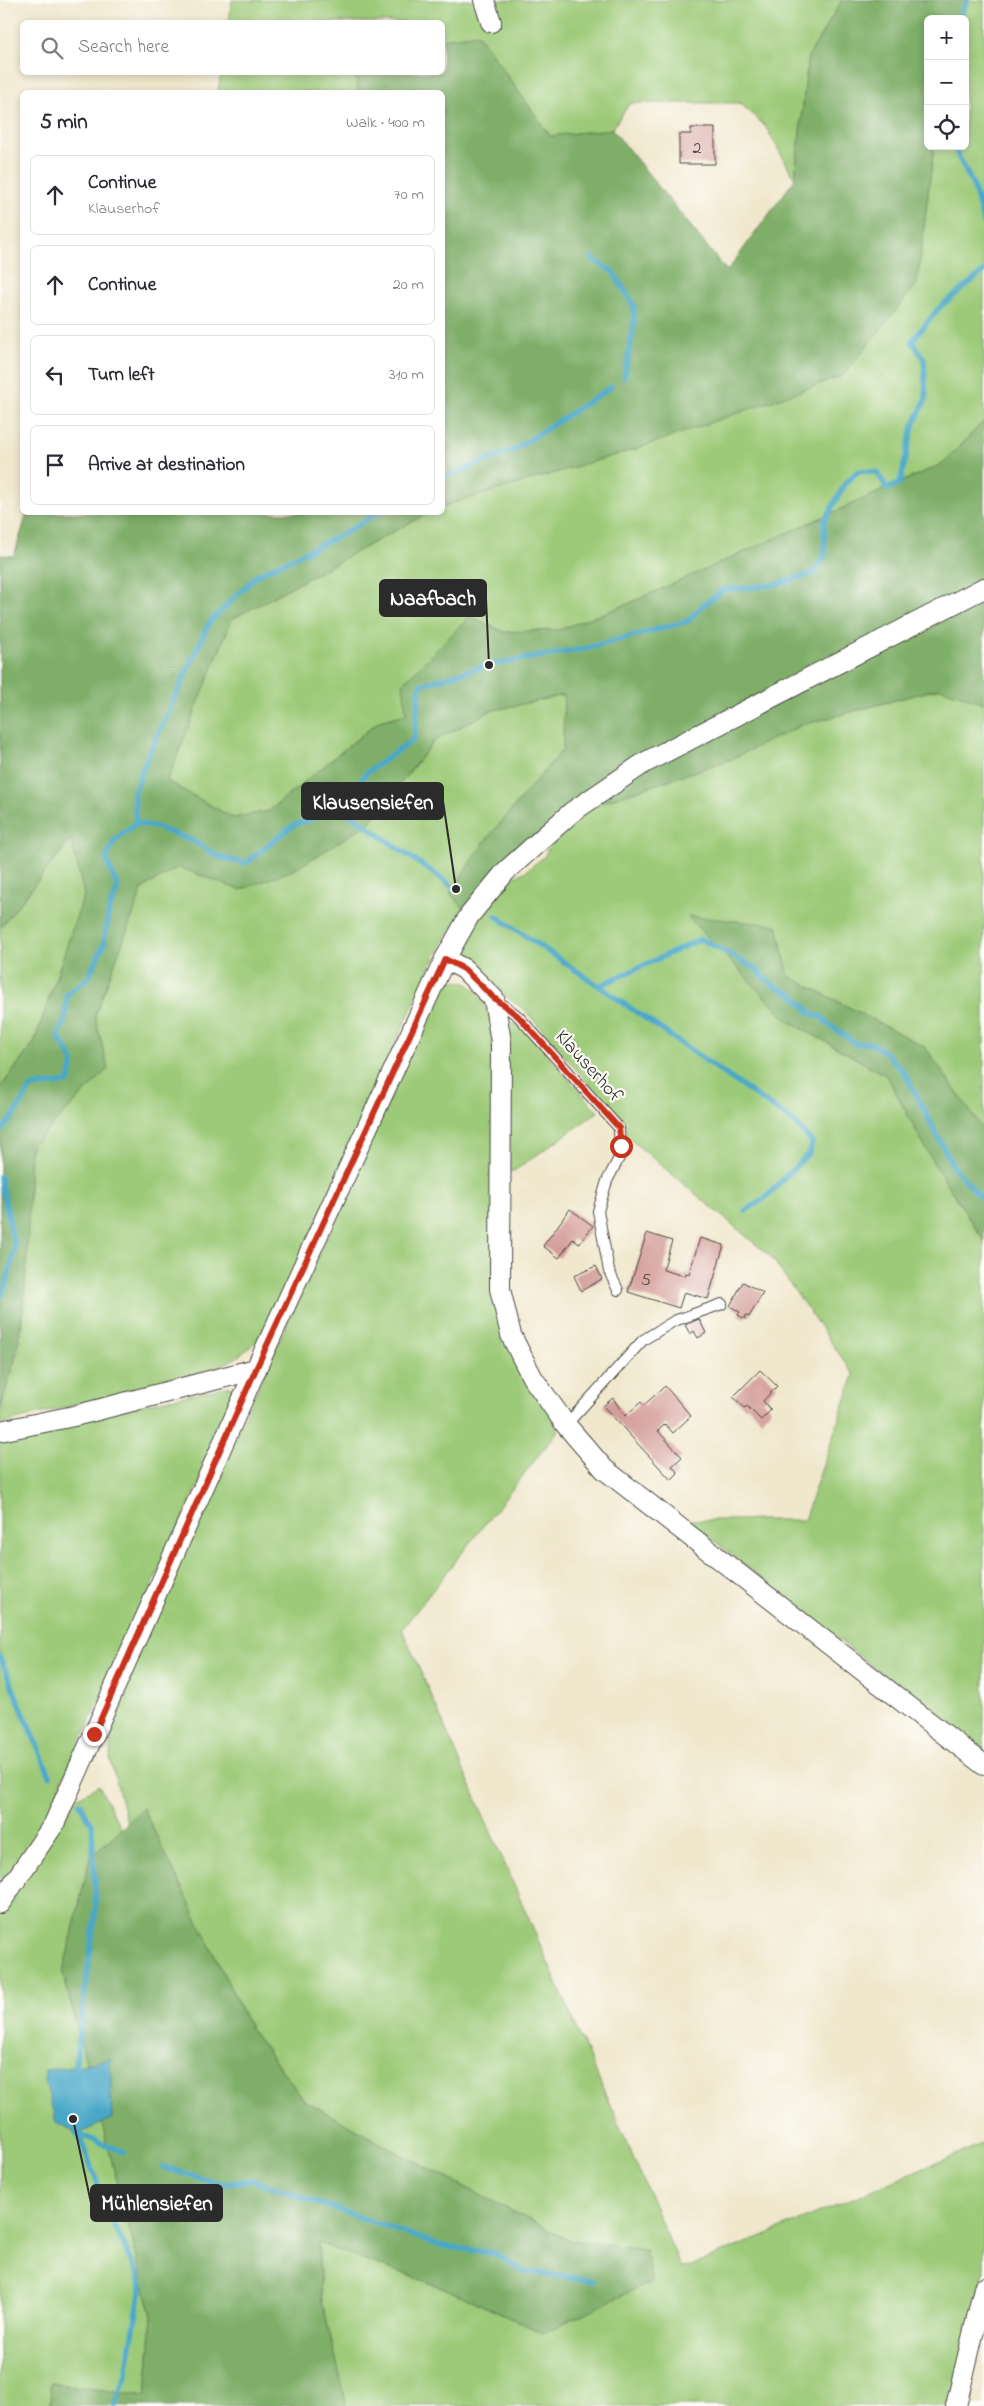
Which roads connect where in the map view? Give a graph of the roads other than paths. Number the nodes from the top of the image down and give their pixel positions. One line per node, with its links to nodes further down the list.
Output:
1 (484, 0): 2 (street)
2 (491, 22)
3 (984, 588): 4 (street)
4 (445, 959): 5 (street); 8 (street)
5 (494, 998): 6 (lane, Klauserhof); 9 (street)
6 (618, 1290)
7 (722, 1304): 9 (lane)
8 (256, 1369): 10 (street); 12 (street)
9 (566, 1425): 11 (street)
10 (0, 1431)
11 (984, 1765)
12 (0, 1903)
13 (984, 2288): 14 (street)
14 (956, 2406)

